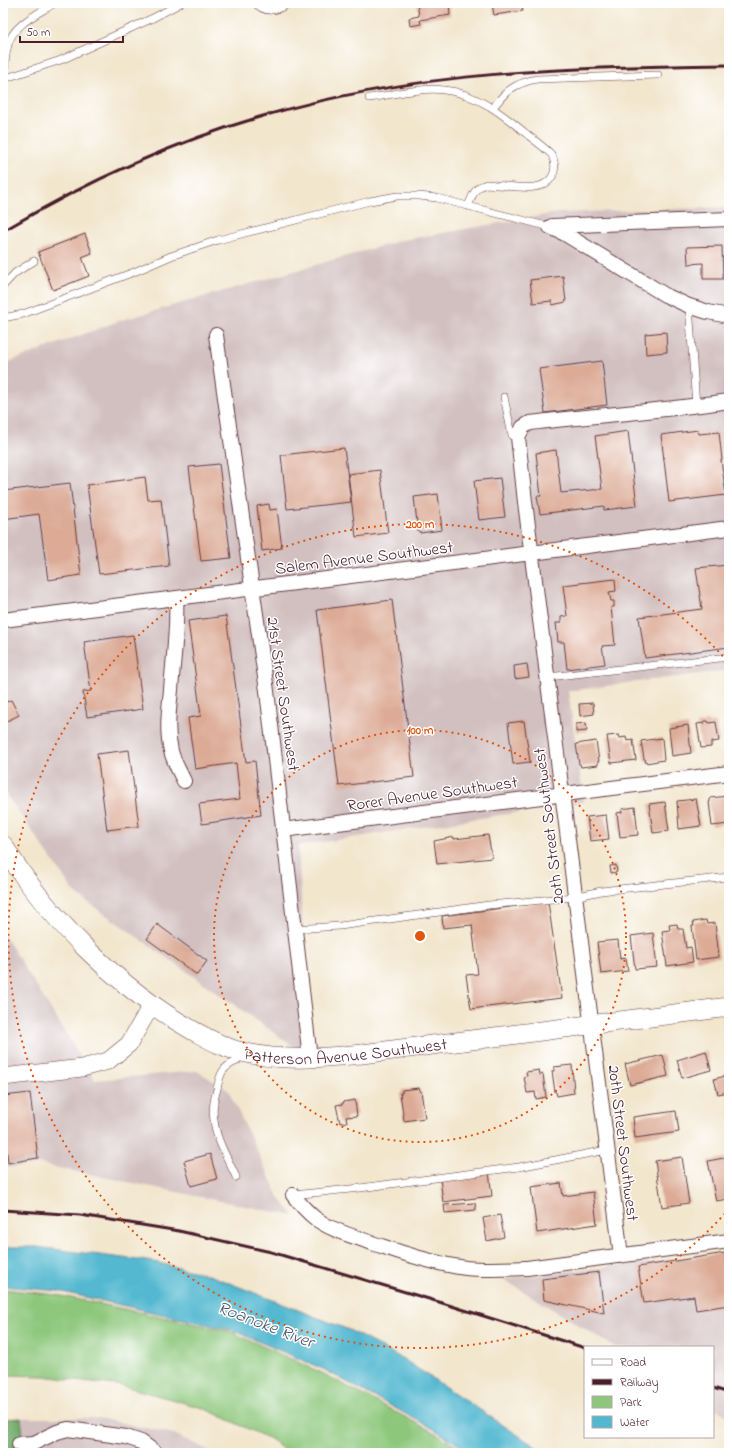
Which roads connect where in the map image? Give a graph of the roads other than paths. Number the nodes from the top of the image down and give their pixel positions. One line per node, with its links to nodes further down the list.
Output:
1 (55, 3): 6 (lane)
2 (181, 3): 6 (lane)
3 (255, 3): 4 (lane)
4 (289, 3)
5 (658, 75): 8 (lane)
6 (3, 79)
7 (369, 98): 8 (lane)
8 (493, 108): 9 (lane)
9 (468, 206): 11 (lane); 16 (lane)
10 (729, 219): 11 (street)
11 (550, 226): 14 (street)
12 (34, 261): 13 (lane)
13 (3, 286)
14 (689, 306): 15 (street); 20 (lane)
15 (729, 316)
16 (3, 318)
17 (216, 335): 24 (street, 21st Street Southwest)
18 (504, 397): 21 (lane, 20th Street Southwest)
19 (729, 401): 20 (street)
20 (696, 406): 21 (street)
21 (518, 437): 23 (street, 20th Street Southwest)
22 (729, 528): 23 (street, Salem Avenue Southwest)
23 (532, 553): 24 (street, Salem Avenue Southwest); 28 (street, 20th Street Southwest)
24 (252, 589): 25 (street, Salem Avenue Southwest); 32 (street, 21st Street Southwest)
25 (176, 598): 26 (street, Salem Avenue Southwest); 30 (street)
26 (3, 620)
27 (729, 657): 28 (lane)
28 (548, 678): 31 (street, 20th Street Southwest)
29 (729, 773): 31 (street, Rorer Avenue Southwest)
30 (184, 781)
31 (562, 794): 32 (street, Rorer Avenue Southwest); 35 (street, 20th Street Southwest)
32 (283, 830): 36 (street, 21st Street Southwest)
33 (3, 845): 37 (main road, Patterson Avenue Southwest)
34 (729, 877): 35 (lane)
35 (574, 897): 36 (lane); 39 (street, 20th Street Southwest)
36 (294, 929): 41 (street, 21st Street Southwest)
37 (152, 1004): 40 (main road, Patterson Avenue Southwest); 42 (street)
38 (729, 1007): 39 (main road, Patterson Avenue Southwest)
39 (590, 1025): 41 (main road, Patterson Avenue Southwest); 43 (street, 20th Street Southwest)
40 (238, 1056): 41 (main road, Patterson Avenue Southwest); 44 (lane)
41 (310, 1058)
42 (3, 1077)
43 (608, 1150): 45 (lane); 47 (street, 20th Street Southwest)
44 (236, 1177)
45 (294, 1195): 47 (street)
46 (729, 1241): 47 (street)
47 (621, 1256)
48 (19, 1444): 49 (street)
49 (156, 1453)

